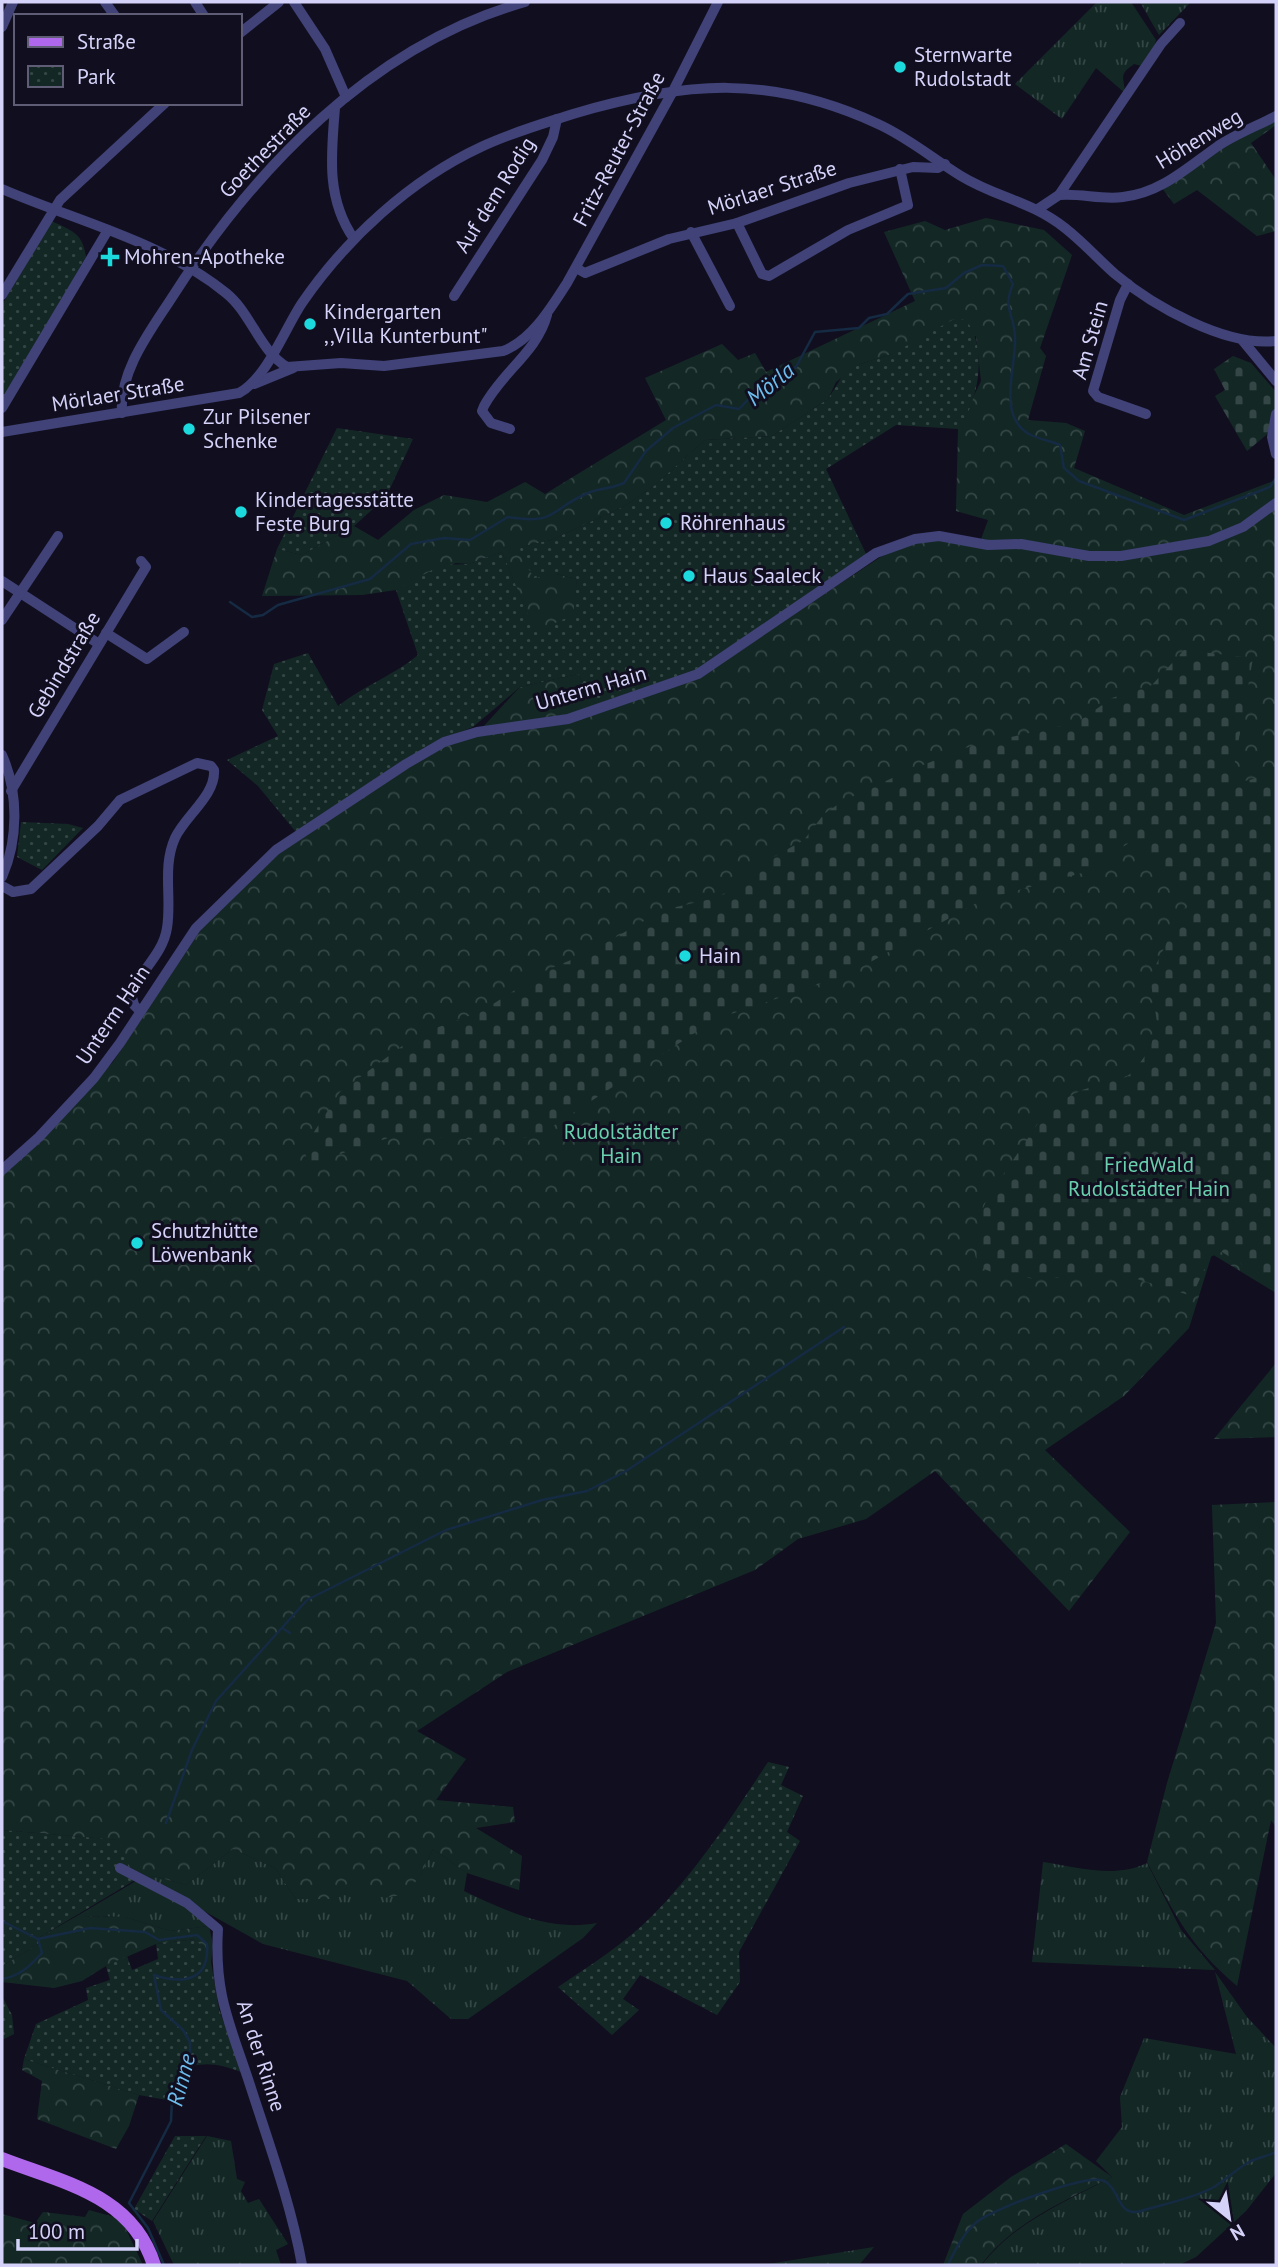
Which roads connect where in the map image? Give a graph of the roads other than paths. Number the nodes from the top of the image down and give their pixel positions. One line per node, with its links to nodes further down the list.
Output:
1 (13, 2): 7 (street)
2 (279, 2): 8 (street)
3 (294, 2): 10 (street)
4 (525, 2): 10 (street, Goethestraße)
5 (718, 2): 9 (street, Fritz-Reuter-Straße)
6 (1180, 23): 18 (street)
7 (2, 27)
8 (242, 31)
9 (673, 91): 14 (street); 15 (street); 25 (street, Fritz-Reuter-Straße)
10 (346, 97): 12 (street, Goethestraße)
11 (162, 105): 20 (street)
12 (335, 108): 24 (street); 26 (street, Goethestraße)
13 (1276, 116): 18 (street, Höhenweg)
14 (557, 119): 24 (street); 28 (street, Auf dem Rodig)
15 (944, 164): 16 (street, Mörlaer Straße); 19 (street)
16 (900, 169): 21 (street, Mörlaer Straße); 21 (street)
17 (2, 189): 20 (street)
18 (1059, 195): 19 (street)
19 (1038, 209): 27 (street)
20 (53, 211): 22 (street); 29 (street)
21 (737, 223): 23 (street, Mörlaer Straße)
22 (108, 230): 26 (street); 38 (street)
23 (691, 232): 25 (street, Mörlaer Straße); 30 (street)
24 (354, 239): 34 (street)
25 (576, 268): 31 (street, Fritz-Reuter-Straße)
26 (190, 269): 34 (street); 39 (street, Goethestraße)
27 (1128, 284): 32 (street); 40 (street, Am Stein)
28 (456, 290)
29 (2, 295)
30 (730, 306)
31 (548, 312): 35 (street); 42 (street)
32 (1242, 341): 33 (street); 36 (street)
33 (1276, 341)
34 (272, 353): 35 (street); 37 (street)
35 (293, 368): 37 (street)
36 (1276, 382)
37 (251, 384): 39 (street, Mörlaer Straße)
38 (2, 408)
39 (122, 413): 43 (street, Mörlaer Straße)
40 (1146, 414)
41 (1276, 414): 44 (street)
42 (510, 429)
43 (2, 432)
44 (1276, 454)
45 (1276, 503): 59 (street, Unterm Hain)
46 (58, 536): 49 (street)
47 (141, 561): 52 (street, Gebindstraße)
48 (2, 582): 49 (street)
49 (20, 594): 50 (street); 53 (street)
50 (2, 620)
51 (184, 632): 52 (street)
52 (106, 633): 53 (street, Gebindstraße)
53 (99, 644): 55 (street, Gebindstraße)
54 (4, 761): 55 (street); 56 (street)
55 (25, 765): 56 (street, Gebindstraße)
56 (11, 791): 57 (street)
57 (2, 877)
58 (2, 887): 59 (street)
59 (140, 1011): 60 (street, Unterm Hain)
60 (2, 1170)
61 (120, 1868): 64 (street, An der Rinne)
62 (2, 2159): 63 (main road)
63 (154, 2265)
64 (302, 2265)

